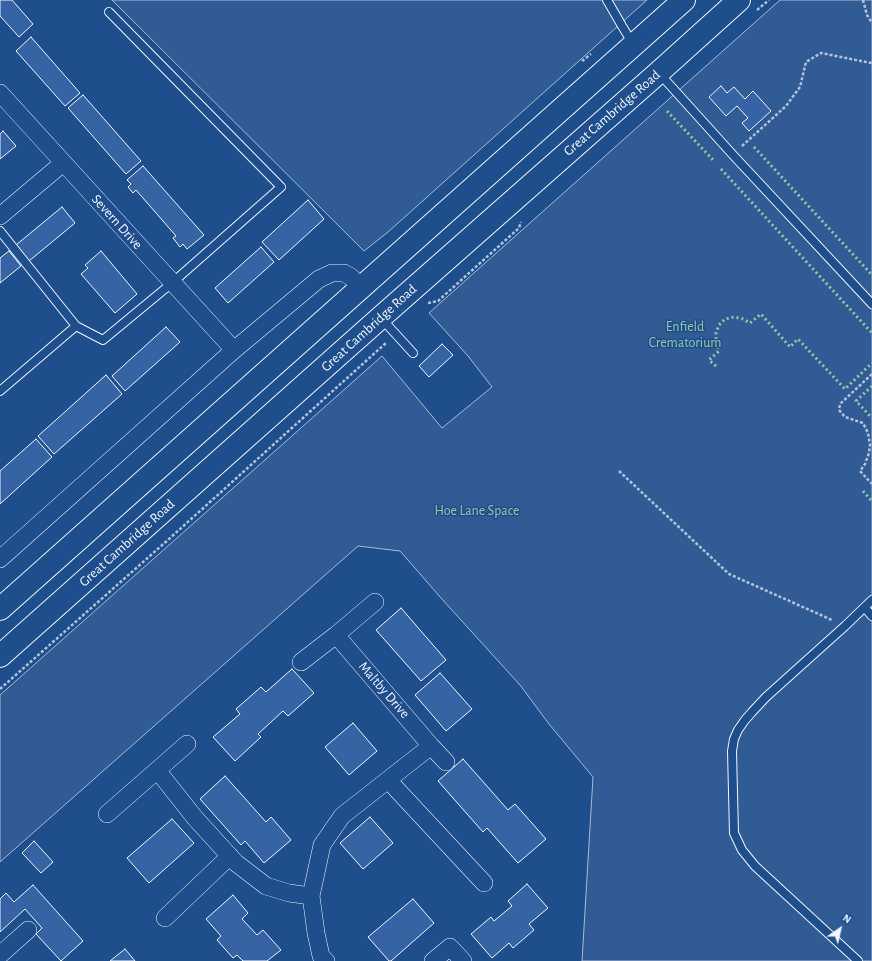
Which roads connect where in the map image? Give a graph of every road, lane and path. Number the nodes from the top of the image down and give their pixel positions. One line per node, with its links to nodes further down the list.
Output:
1 (607, 0): 7 (lane)
2 (684, 0): 7 (highway)
3 (739, 0): 9 (highway, Great Cambridge Road)
4 (863, 0): 6 (path)
5 (109, 12): 16 (lane)
6 (872, 23)
7 (634, 45): 17 (highway)
8 (872, 63): 11 (path)
9 (658, 73): 11 (lane); 20 (highway, Great Cambridge Road)
10 (0, 93): 12 (street, Severn Drive)
11 (733, 155): 18 (lane)
12 (63, 163): 13 (street); 16 (street, Severn Drive)
13 (0, 216)
14 (522, 221): 19 (path)
15 (0, 231): 21 (lane)
16 (172, 283): 21 (lane); 23 (street, Severn Drive)
17 (361, 288): 23 (street); 33 (highway)
18 (872, 304)
19 (424, 308)
20 (380, 318): 24 (lane); 37 (highway, Great Cambridge Road)
21 (76, 326): 26 (lane)
22 (391, 338): 39 (path)
23 (234, 350): 29 (street)
24 (414, 354)
25 (872, 374): 28 (path)
26 (0, 391)
27 (619, 472): 35 (path)
28 (872, 484)
29 (0, 559)
30 (872, 600): 32 (lane)
31 (375, 602): 36 (street)
32 (865, 608): 34 (lane); 35 (lane)
33 (0, 609)
34 (872, 616)
35 (845, 626): 55 (lane)
36 (336, 635): 38 (street); 41 (street, Maltby Drive)
37 (0, 656)
38 (302, 662)
39 (0, 689)
40 (187, 744): 43 (street)
41 (431, 746): 42 (street, Maltby Drive); 44 (street)
42 (446, 762)
43 (157, 770): 45 (street); 46 (street)
44 (388, 780): 47 (street); 48 (street)
45 (108, 814)
46 (230, 856): 48 (street); 49 (street)
47 (484, 883)
48 (311, 896): 52 (street)
49 (165, 918)
50 (28, 930): 51 (street)
51 (6, 956)
52 (320, 959)
53 (433, 961): 54 (street)
54 (463, 961)
55 (858, 961)

